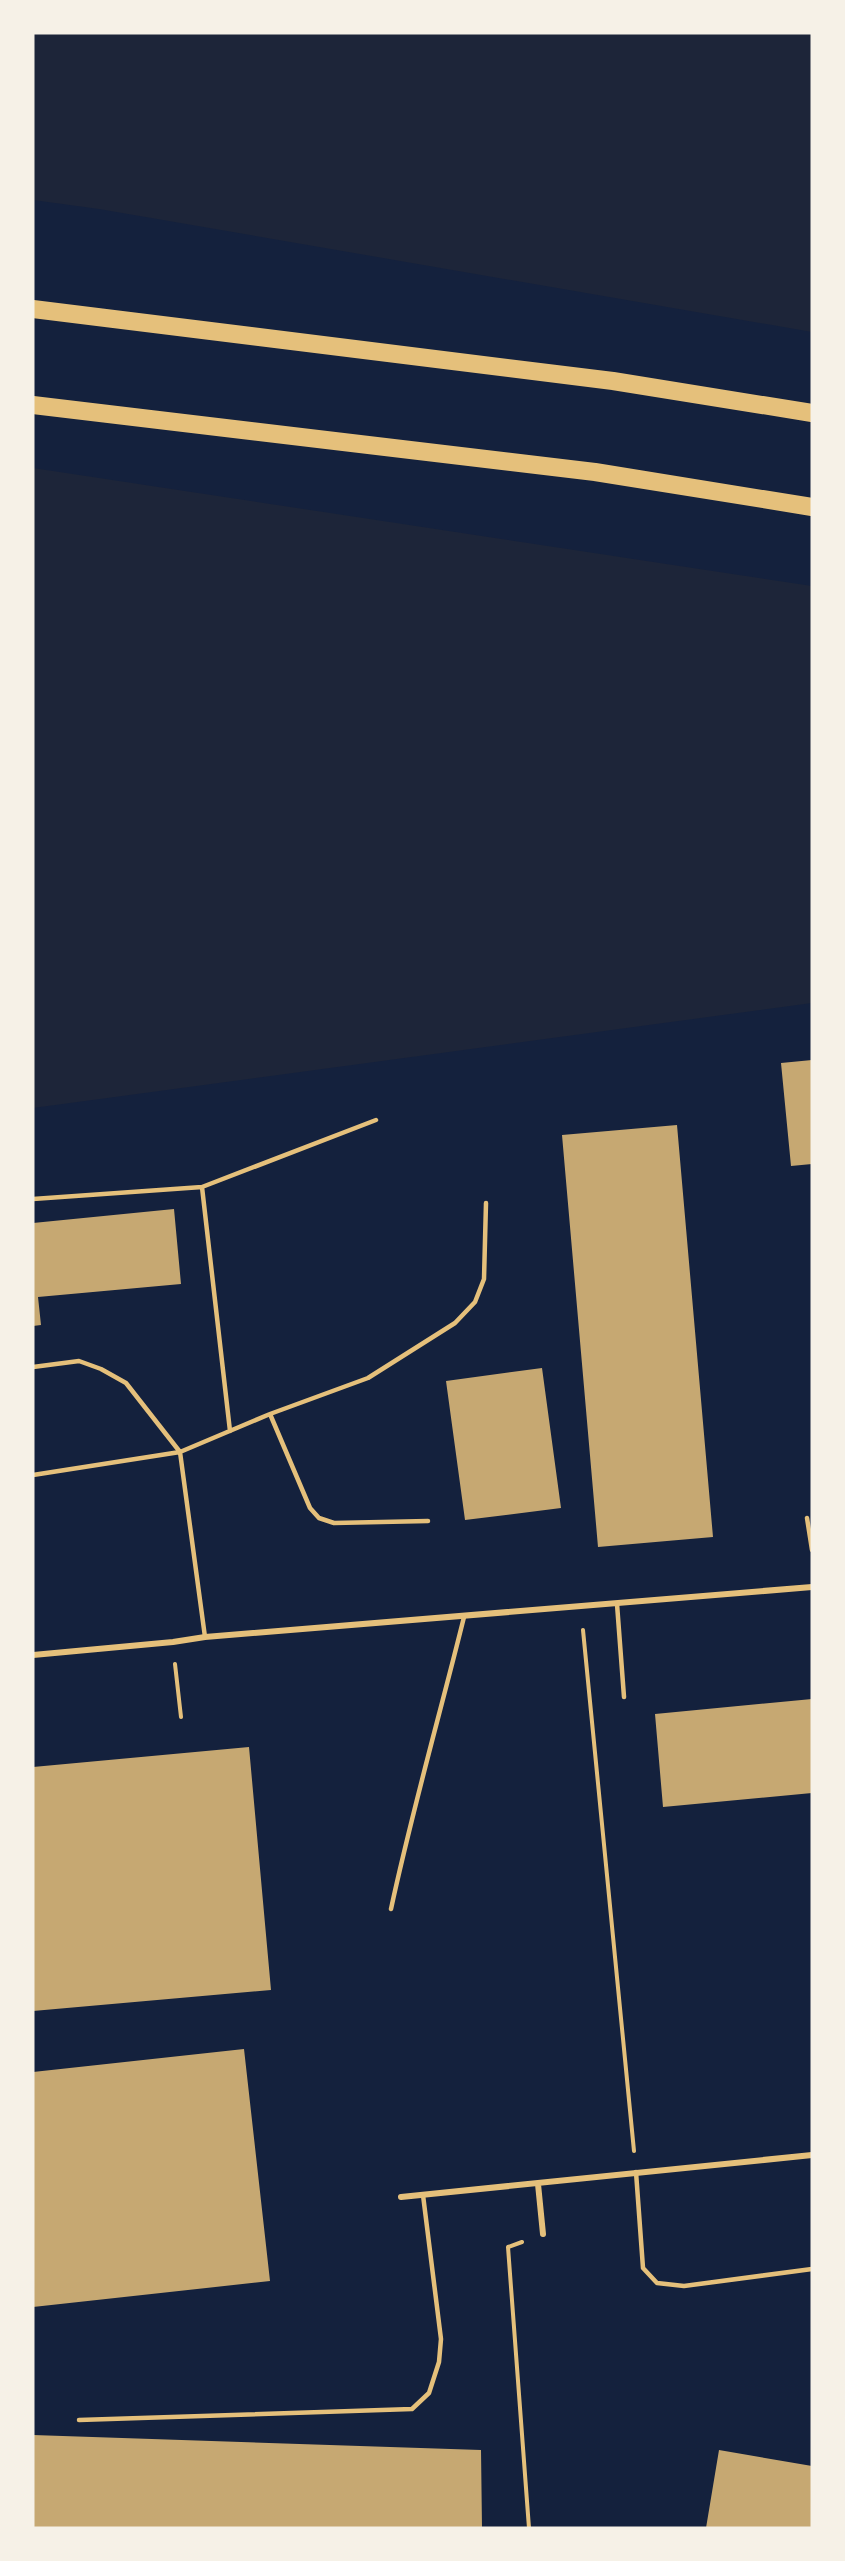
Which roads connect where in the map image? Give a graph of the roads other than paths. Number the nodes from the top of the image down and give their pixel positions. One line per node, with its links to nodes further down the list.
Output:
1 (33, 309): 3 (highway)
2 (33, 405): 4 (highway)
3 (812, 413)
4 (812, 507)
5 (376, 1120): 6 (lane)
6 (201, 1187): 7 (lane); 11 (lane)
7 (33, 1199)
8 (486, 1203): 10 (lane)
9 (33, 1367): 12 (lane)
10 (270, 1414): 11 (lane); 15 (lane)
11 (230, 1431): 12 (lane)
12 (180, 1452): 13 (lane); 20 (lane)
13 (33, 1475)
14 (807, 1518): 16 (lane)
15 (428, 1521)
16 (812, 1550)
17 (812, 1587): 18 (street)
18 (617, 1604): 19 (street); 22 (lane)
19 (464, 1617): 20 (street); 23 (lane)
20 (205, 1637): 21 (street)
21 (33, 1655)
22 (624, 1697)
23 (391, 1909)
24 (812, 2155): 25 (street)
25 (636, 2172): 26 (street); 30 (lane)
26 (538, 2184): 27 (street); 29 (street)
27 (423, 2195): 28 (street); 31 (lane)
28 (401, 2197)
29 (543, 2234)
30 (812, 2270)
31 (80, 2420)

